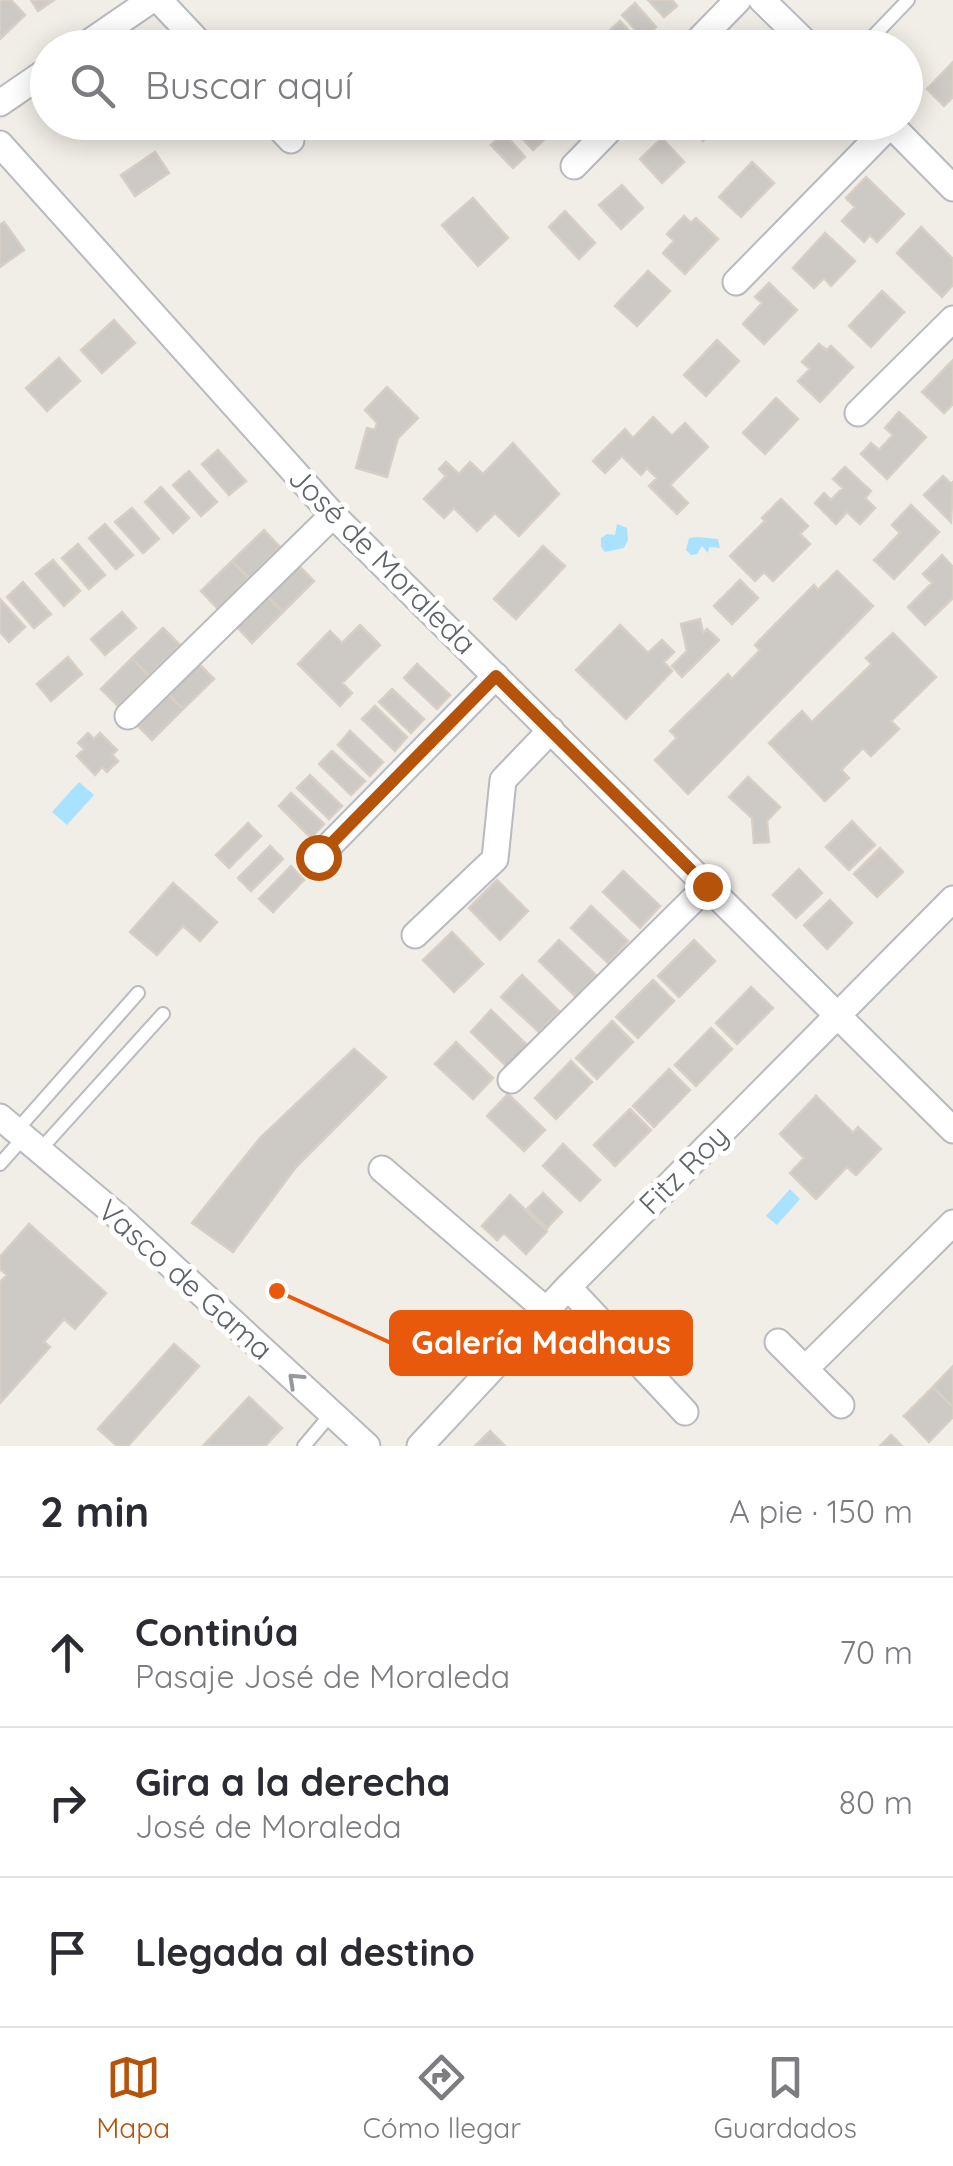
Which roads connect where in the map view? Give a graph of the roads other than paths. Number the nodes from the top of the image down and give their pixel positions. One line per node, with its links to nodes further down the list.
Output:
1 (155, 0): 5 (street); 6 (street)
2 (738, 0): 7 (street)
3 (762, 0): 8 (street)
4 (908, 0): 9 (lane)
5 (109, 30)
6 (186, 30)
7 (709, 30)
8 (792, 30)
9 (879, 30)
10 (30, 82): 11 (street)
11 (0, 102)
12 (599, 140): 16 (street)
13 (874, 140): 18 (street)
14 (905, 140): 17 (street)
15 (0, 144): 21 (street, José de Moraleda)
16 (574, 166)
17 (953, 188)
18 (736, 282)
19 (953, 319): 20 (street)
20 (858, 413)
21 (333, 515): 22 (street, José de Moraleda); 23 (street)
22 (496, 676): 24 (street, José de Moraleda); 25 (street)
23 (128, 716)
24 (551, 730): 26 (street, José de Moraleda); 28 (street)
25 (318, 857)
26 (707, 886): 31 (street, José de Moraleda); 32 (street)
27 (953, 898): 31 (street, Fitz Roy)
28 (415, 934)
29 (138, 994): 34 (lane)
30 (162, 1014): 34 (lane)
31 (836, 1014): 33 (street, José de Moraleda); 38 (street, Fitz Roy)
32 (510, 1080)
33 (953, 1130)
34 (20, 1134): 35 (lane); 44 (street, Vasco de Gama, one-way to 34)
35 (0, 1164)
36 (382, 1169): 39 (street)
37 (953, 1222): 41 (street)
38 (568, 1287): 39 (street, Fitz Roy); 43 (street)
39 (546, 1310): 47 (street, Fitz Roy)
40 (778, 1342): 41 (street)
41 (805, 1369): 42 (street)
42 (841, 1405)
43 (685, 1412)
44 (331, 1414): 45 (lane); 46 (street, Vasco de Gama)
45 (304, 1446)
46 (367, 1446)
47 (420, 1446)

